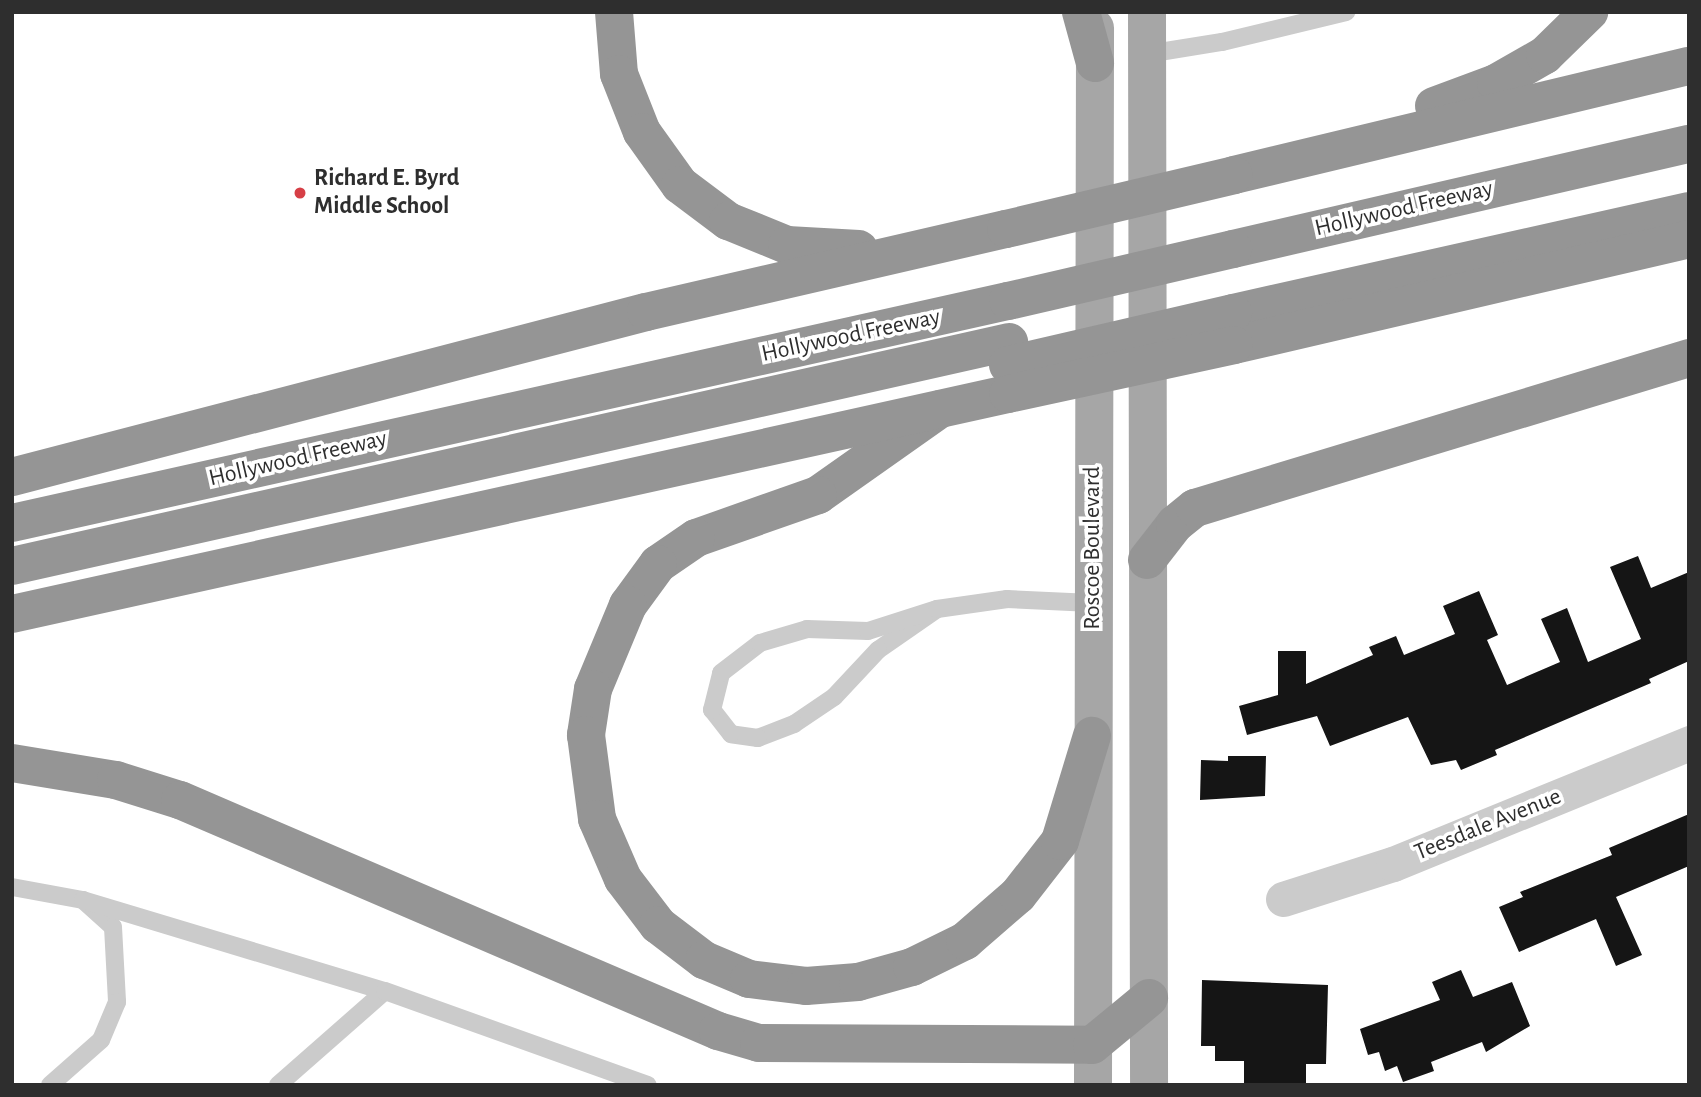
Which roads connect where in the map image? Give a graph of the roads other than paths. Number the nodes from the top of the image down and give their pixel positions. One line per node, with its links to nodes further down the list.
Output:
1 (614, 12): 14 (highway)
2 (1081, 12): 8 (highway)
3 (1095, 12): 8 (main road, Roscoe Boulevard)
4 (1147, 12): 7 (main road)
5 (1346, 12): 7 (lane)
6 (1588, 12): 11 (highway)
7 (1147, 54): 22 (main road)
8 (1095, 63): 25 (main road, Roscoe Boulevard)
9 (1689, 66): 11 (highway)
10 (1689, 144): 21 (highway, Hollywood Freeway, bridge)
11 (1234, 175): 14 (highway, bridge)
12 (1689, 188): 16 (highway)
13 (1689, 211): 16 (highway)
14 (1006, 229): 20 (highway)
15 (1689, 239): 16 (highway)
16 (1233, 316): 18 (highway, bridge); 18 (highway)
17 (1689, 358): 22 (highway)
18 (1008, 367): 19 (highway); 23 (highway); 24 (highway)
19 (940, 409): 27 (highway); 28 (highway)
20 (12, 477)
21 (12, 523)
22 (1147, 559): 35 (main road)
23 (12, 566)
24 (12, 589)
25 (1092, 603): 26 (lane); 28 (main road, Roscoe Boulevard)
26 (937, 609): 26 (lane)
27 (12, 614)
28 (1092, 736): 36 (main road, Roscoe Boulevard)
29 (1689, 743): 32 (street, Teesdale Avenue)
30 (12, 763): 36 (highway)
31 (12, 887): 33 (lane)
32 (1283, 899)
33 (83, 900): 34 (lane); 37 (lane)
34 (385, 991): 38 (lane); 39 (lane)
35 (1149, 998): 36 (highway); 41 (main road)
36 (1092, 1045): 40 (main road, Roscoe Boulevard)
37 (50, 1085)
38 (278, 1085)
39 (648, 1085)
40 (1093, 1085)
41 (1149, 1085)

